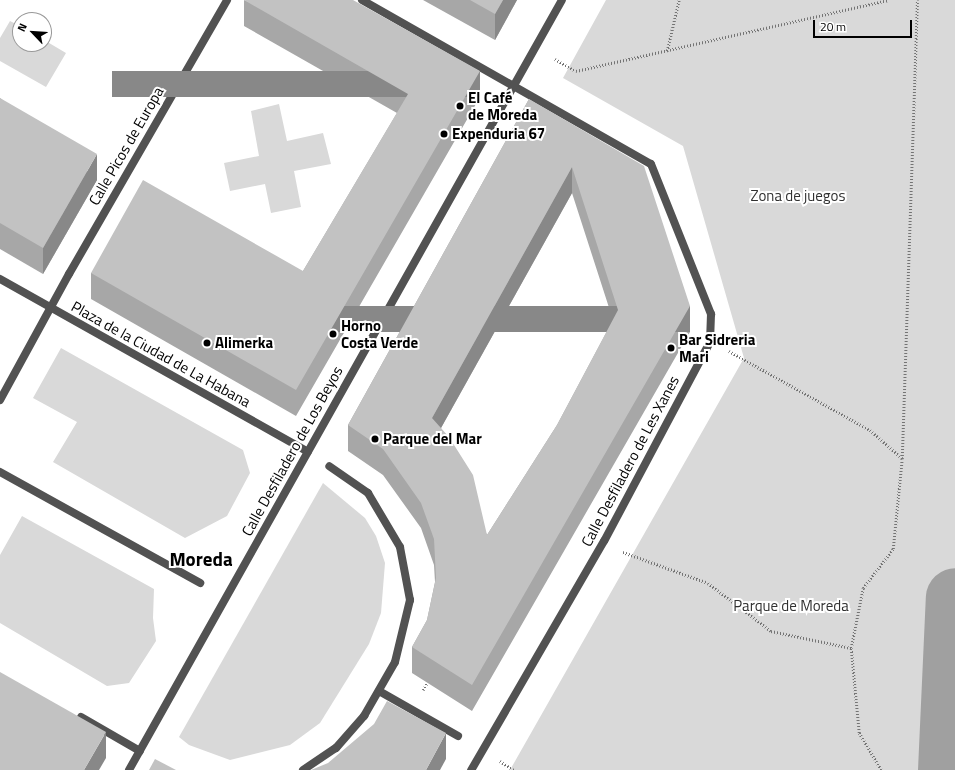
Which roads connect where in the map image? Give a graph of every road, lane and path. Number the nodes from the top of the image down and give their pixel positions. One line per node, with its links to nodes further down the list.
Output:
1 (227, 0): 11 (street, Calle Picos de Europa)
2 (362, 0): 9 (street, Calle Desfiladero de Les Xanes)
3 (562, 0): 9 (street, Calle Desfiladero de Los Beyos)
4 (679, 0): 7 (path)
5 (888, 0): 7 (path)
6 (917, 0): 15 (path)
7 (667, 51): 8 (path)
8 (555, 59)
9 (513, 85): 12 (street, Calle Desfiladero de Les Xanes); 14 (street, Calle Desfiladero de Los Beyos)
10 (0, 279): 11 (street, Plaza de la Ciudad de La Habana)
11 (50, 307): 13 (street, Calle Picos de Europa); 14 (street, Plaza de la Ciudad de La Habana)
12 (710, 342): 15 (path); 27 (street, Calle Desfiladero de Les Xanes)
13 (0, 400)
14 (308, 452): 24 (street, Calle Desfiladero de Los Beyos)
15 (902, 459): 20 (path)
16 (329, 466): 21 (street)
17 (0, 472): 19 (street)
18 (622, 552): 20 (path)
19 (200, 583)
20 (851, 648): 28 (path)
21 (379, 691): 23 (street); 26 (street)
22 (69, 711): 24 (street)
23 (458, 736)
24 (140, 751): 25 (street, Calle Desfiladero de Los Beyos)
25 (130, 770)
26 (303, 770)
27 (471, 770)
28 (881, 770)

